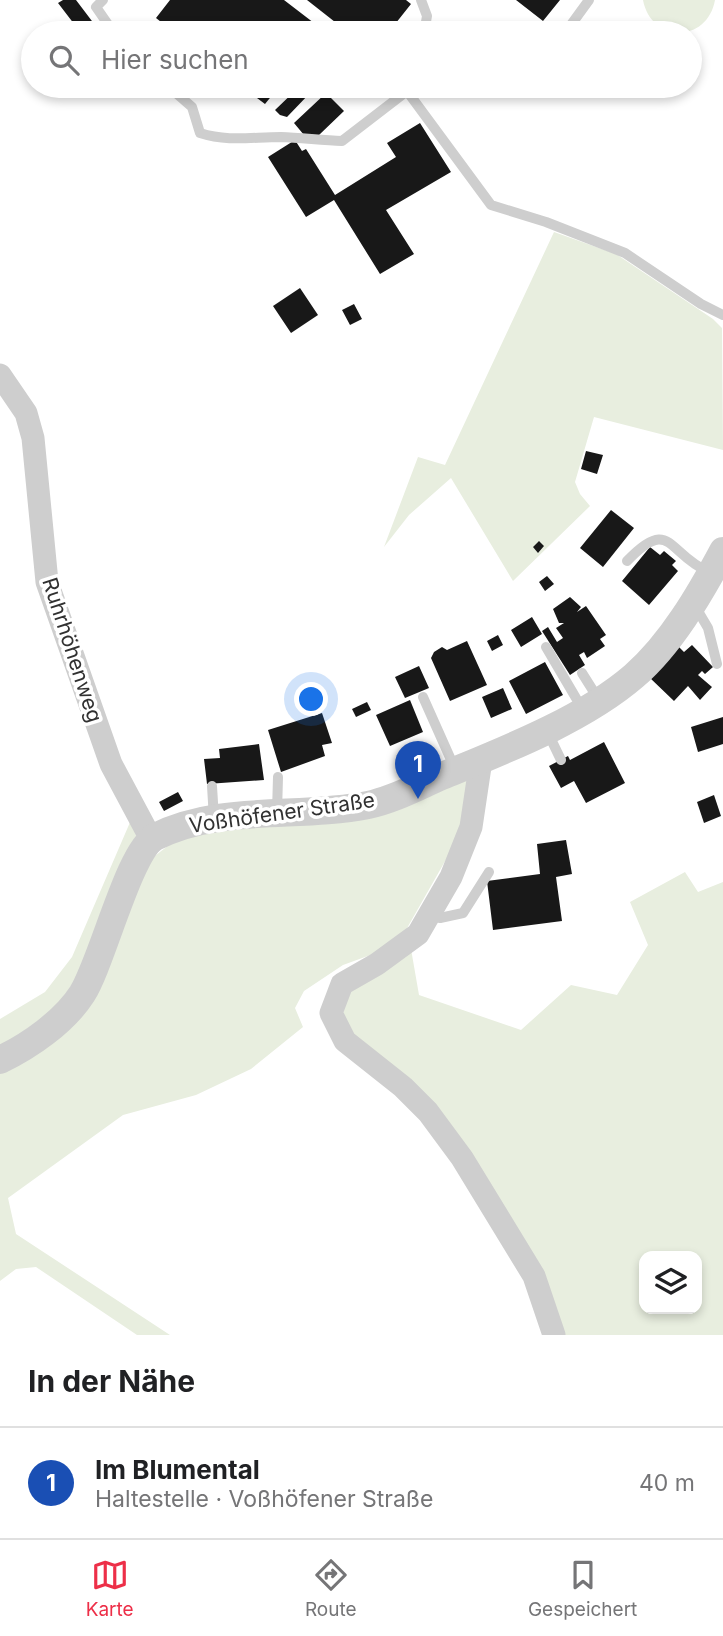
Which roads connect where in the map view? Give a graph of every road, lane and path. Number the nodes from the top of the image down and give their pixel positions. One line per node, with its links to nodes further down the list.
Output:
1 (103, 0): 4 (lane)
2 (421, 0): 5 (lane)
3 (589, 0): 6 (lane)
4 (105, 21)
5 (426, 21)
6 (574, 21)
7 (182, 98): 8 (lane)
8 (396, 98)
9 (415, 98): 10 (lane)
10 (723, 315)
11 (0, 375): 27 (street, Ruhrhöhenweg)
12 (627, 561): 13 (lane)
13 (717, 562): 14 (street, Voßhöfener Straße)
14 (694, 605): 16 (lane); 19 (street, Voßhöfener Straße)
15 (546, 647): 19 (lane)
16 (717, 664)
17 (582, 673): 19 (lane)
18 (423, 697): 22 (lane)
19 (591, 705): 20 (street, Voßhöfener Straße)
20 (546, 729): 21 (lane); 22 (street, Voßhöfener Straße)
21 (561, 760)
22 (468, 765): 25 (street, Voßhöfener Straße); 29 (street)
23 (278, 777): 25 (lane)
24 (212, 786): 26 (lane)
25 (277, 814): 26 (street, Voßhöfener Straße)
26 (215, 820): 27 (street, Voßhöfener Straße)
27 (151, 839): 30 (street)
28 (489, 872): 29 (lane)
29 (429, 914): 31 (street)
30 (0, 1060)
31 (546, 1311): 32 (street); 33 (street)
32 (541, 1335)
33 (554, 1335)

